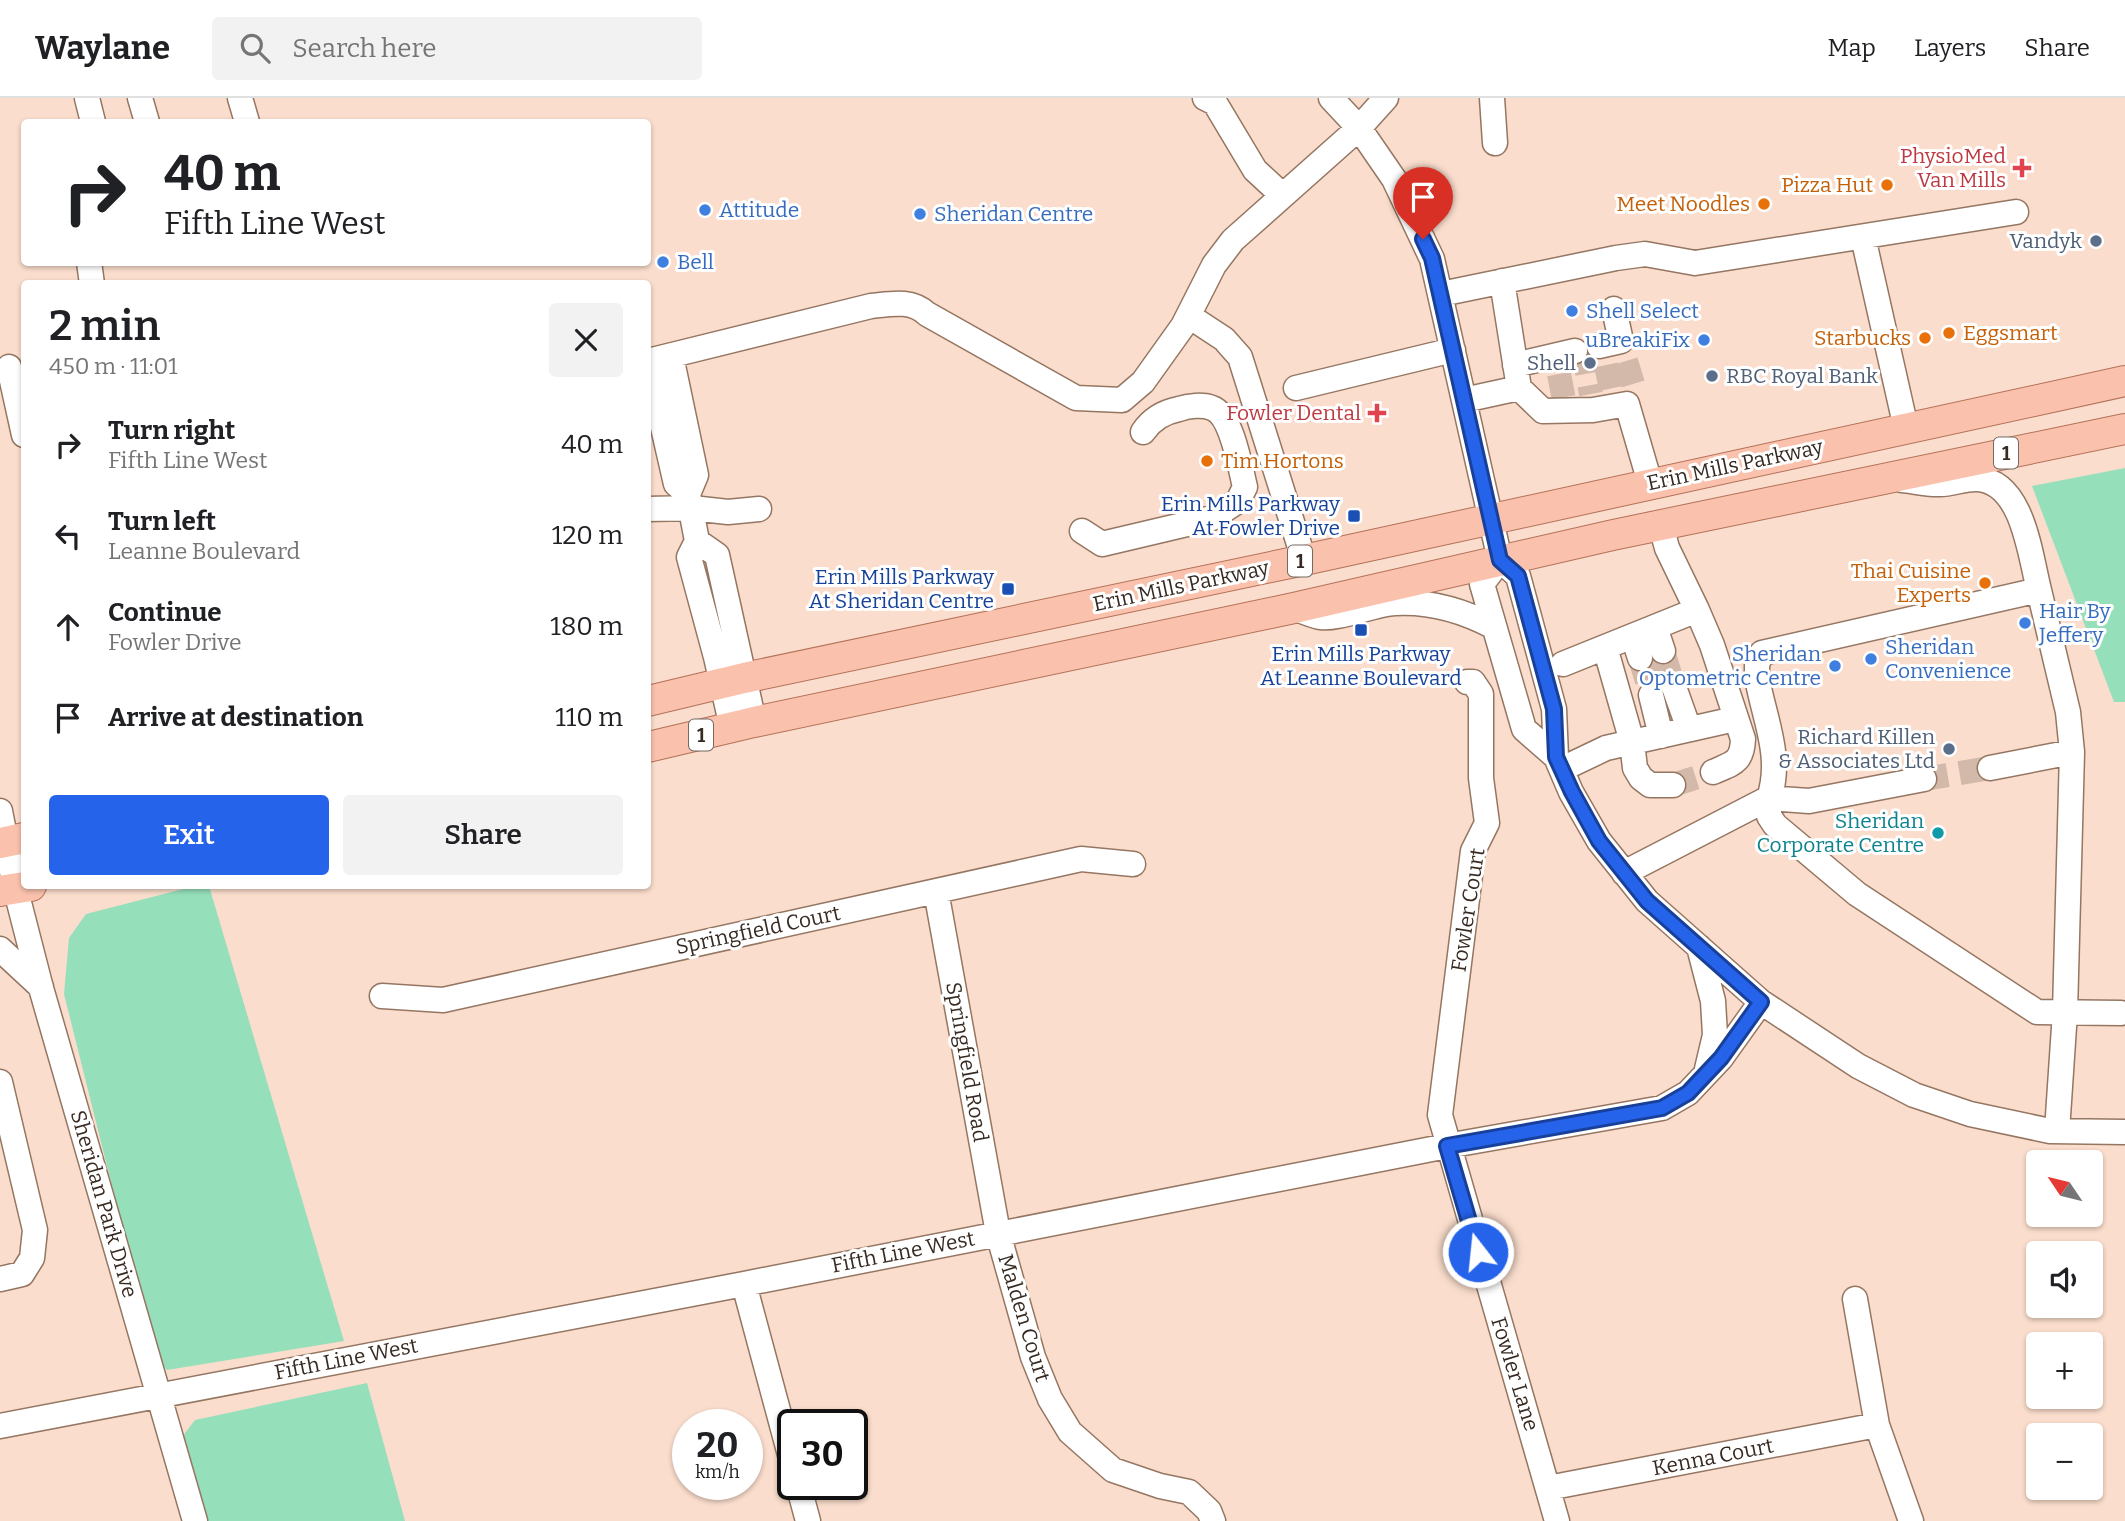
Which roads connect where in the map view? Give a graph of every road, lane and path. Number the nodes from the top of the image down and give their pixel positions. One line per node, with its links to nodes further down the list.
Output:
1 (87, 98): 8 (street)
2 (140, 98): 9 (street)
3 (240, 98): 10 (street)
4 (1205, 98): 13 (street)
5 (1331, 98): 11 (street)
6 (1386, 98): 11 (street)
7 (1492, 98): 12 (street)
8 (92, 119)
9 (146, 119)
10 (246, 119)
11 (1359, 128): 13 (street); 17 (street)
12 (1495, 143)
13 (1282, 195): 19 (street)
14 (2017, 212): 15 (street)
15 (1863, 237): 16 (street); 30 (street)
16 (1502, 281): 17 (street); 24 (street)
17 (1441, 294): 20 (street)
18 (1614, 309): 25 (street)
19 (1189, 316): 21 (street); 41 (street)
20 (1453, 350): 27 (street); 28 (street)
21 (658, 359): 35 (street)
22 (1563, 360): 24 (street)
23 (11, 367): 29 (street)
24 (1517, 377): 25 (street); 28 (street)
25 (1611, 377): 34 (street)
26 (2125, 382): 30 (main road, Erin Mills Parkway / 1)
27 (1296, 387)
28 (1464, 400): 38 (street)
29 (21, 419)
30 (1906, 428): 34 (main road, Erin Mills Parkway / 1)
31 (2125, 429): 33 (main road, Erin Mills Parkway / 1)
32 (1143, 432): 40 (street)
33 (1888, 478): 39 (main road, Erin Mills Parkway / 1); 43 (street)
34 (1650, 484): 38 (main road, Erin Mills Parkway / 1)
35 (690, 501): 36 (street); 37 (street); 49 (street)
36 (651, 508)
37 (760, 509)
38 (1490, 517): 41 (main road, Erin Mills Parkway / 1); 42 (street)
39 (1661, 526): 42 (main road, Erin Mills Parkway / 1); 45 (street)
40 (1082, 531)
41 (1304, 560): 49 (main road, Erin Mills Parkway / 1)
42 (1500, 560): 44 (main road, Erin Mills Parkway / 1); 46 (street); 59 (street)
43 (2039, 590): 58 (street); 64 (street)
44 (1294, 608): 46 (street); 53 (main road, Erin Mills Parkway / 1)
45 (1697, 610): 47 (street); 52 (street)
46 (1494, 627): 59 (street)
47 (1605, 647): 48 (street); 56 (street)
48 (1563, 664)
49 (733, 681): 51 (main road, Erin Mills Parkway / 1); 53 (street)
50 (1467, 682): 82 (street, Fowler Court)
51 (651, 700)
52 (1735, 719): 54 (street); 61 (street)
53 (743, 725): 57 (main road, Erin Mills Parkway / 1)
54 (1689, 729): 55 (street); 55 (street)
55 (1661, 736): 56 (street)
56 (1632, 742): 59 (street); 63 (street)
57 (651, 746)
58 (2072, 752): 60 (street); 76 (street)
59 (1559, 763): 68 (street)
60 (1990, 768)
61 (1713, 772)
62 (1924, 779): 64 (street)
63 (1673, 785)
64 (1769, 798): 68 (street); 76 (street)
65 (0, 811): 66 (street, Sheridan Park Drive)
66 (10, 841): 69 (street, Sheridan Park Drive)
67 (1133, 864): 70 (street, Springfield Court)
68 (1624, 873): 71 (street)
69 (15, 888): 73 (street, Sheridan Park Drive)
70 (936, 891): 74 (street, Springfield Court); 83 (street, Springfield Road)
71 (1699, 946): 75 (street); 78 (street)
72 (0, 949): 73 (street)
73 (41, 988): 87 (street, Sheridan Park Drive)
74 (382, 996)
75 (1761, 1002): 78 (street, Fifth Line West); 80 (street)
76 (2065, 1012): 77 (street); 80 (street)
77 (2121, 1013)
78 (1706, 1073): 82 (street, Fifth Line West)
79 (0, 1082): 84 (street)
80 (2057, 1131): 81 (street)
81 (2125, 1132)
82 (1447, 1146): 83 (street, Fifth Line West); 91 (street, Fowler Lane)
83 (998, 1233): 85 (street, Fifth Line West); 95 (street, Malden Court)
84 (0, 1279)
85 (744, 1284): 87 (street, Fifth Line West); 88 (street)
86 (1855, 1298): 89 (street)
87 (160, 1394): 90 (street, Fifth Line West); 93 (street, Sheridan Park Drive)
88 (778, 1409)
89 (1877, 1425): 91 (street, Kenna Court); 97 (street)
90 (0, 1426)
91 (1548, 1488): 96 (street, Fowler Lane)
92 (802, 1500): 94 (street)
93 (195, 1521)
94 (808, 1521)
95 (1213, 1521)
96 (1557, 1521)
97 (1911, 1521)

